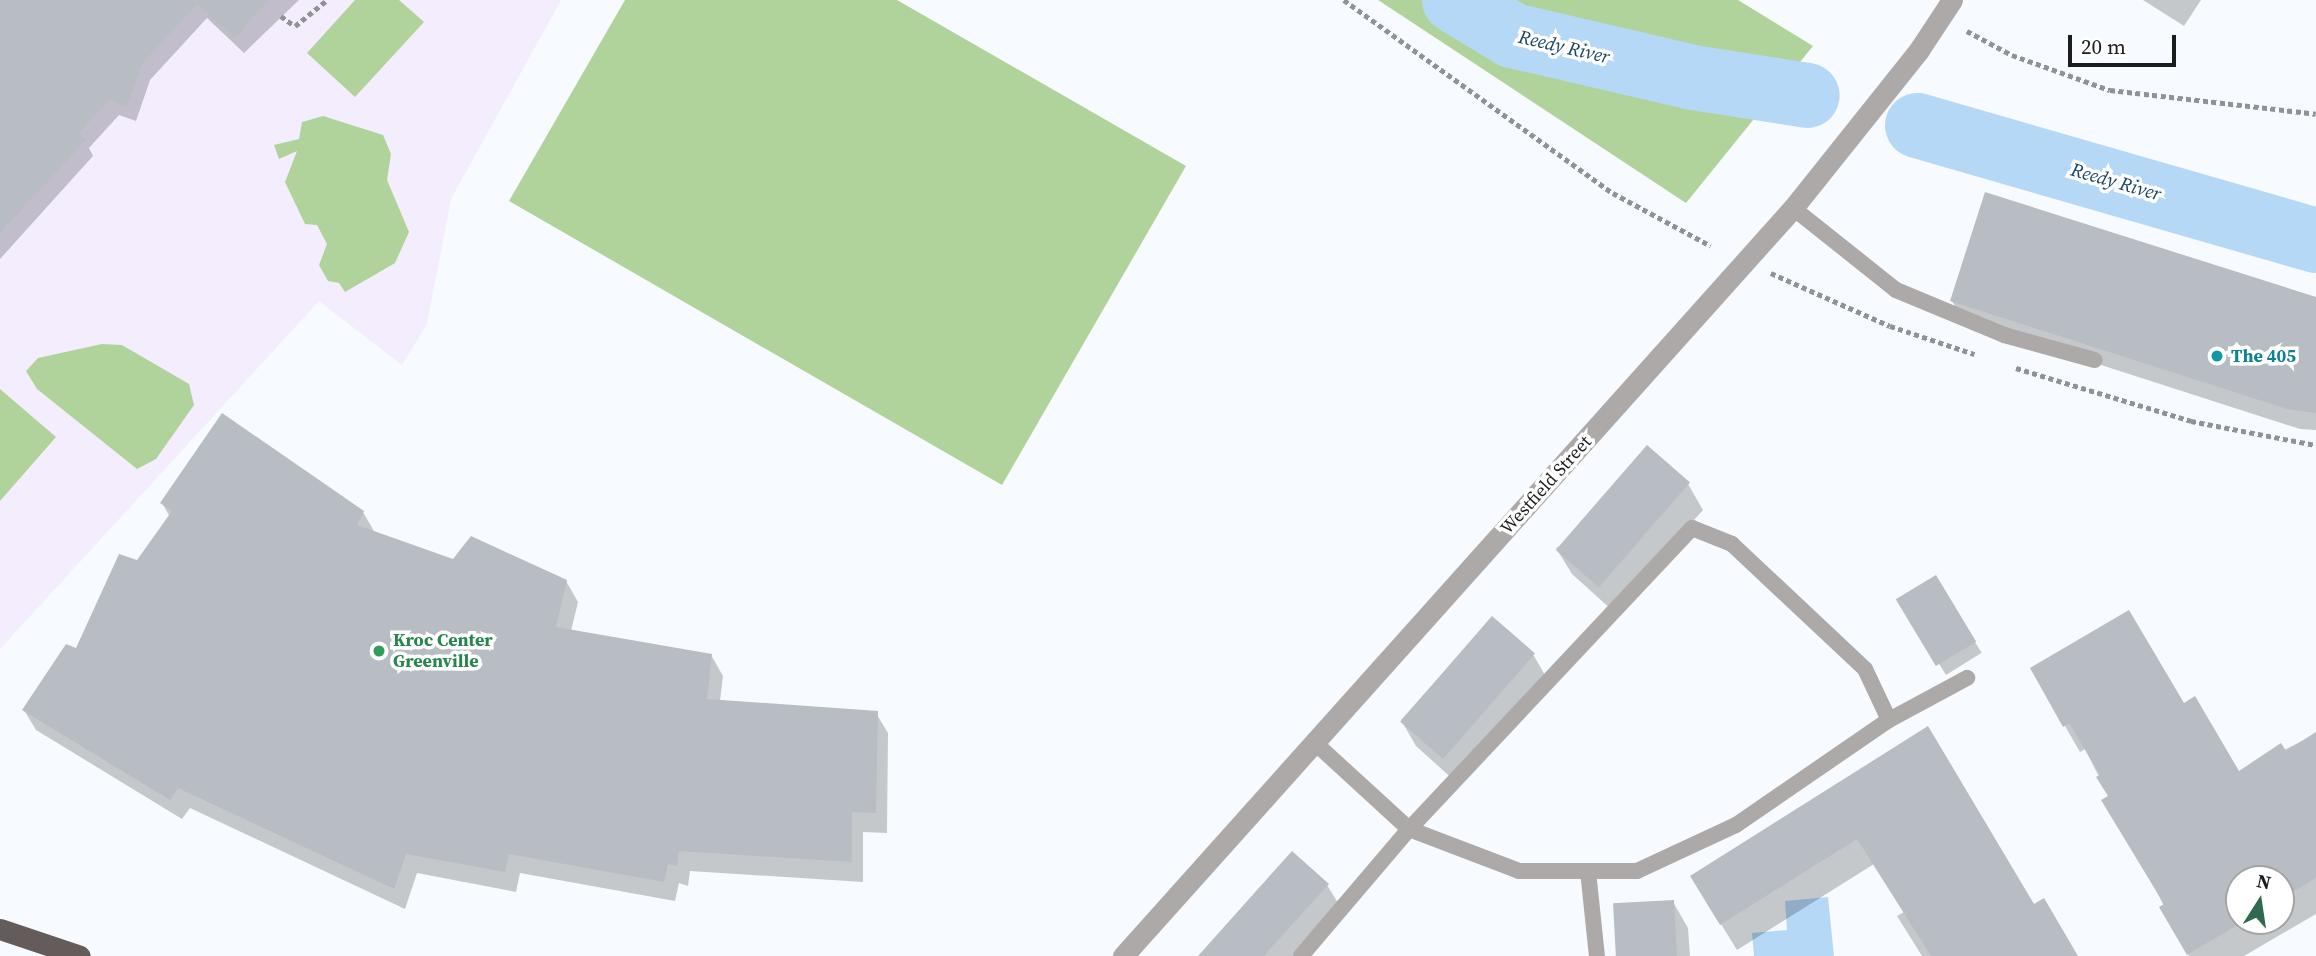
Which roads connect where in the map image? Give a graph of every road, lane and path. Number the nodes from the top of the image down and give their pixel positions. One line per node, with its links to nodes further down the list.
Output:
1 (327, 0): 4 (path)
2 (1344, 0): 7 (path)
3 (1949, 6): 5 (path); 6 (street, Westfield Street)
4 (281, 16)
5 (2316, 114)
6 (1793, 208): 8 (lane); 11 (street, Westfield Street)
7 (1711, 246)
8 (2095, 360)
9 (1967, 678): 10 (lane)
10 (1889, 720): 12 (lane); 13 (lane)
11 (1314, 742): 12 (lane); 16 (street, Westfield Street)
12 (1409, 829): 13 (lane); 17 (lane)
13 (1588, 871): 18 (lane)
14 (0, 929): 15 (highway)
15 (80, 956)
16 (1123, 956)
17 (1300, 956)
18 (1597, 956)

